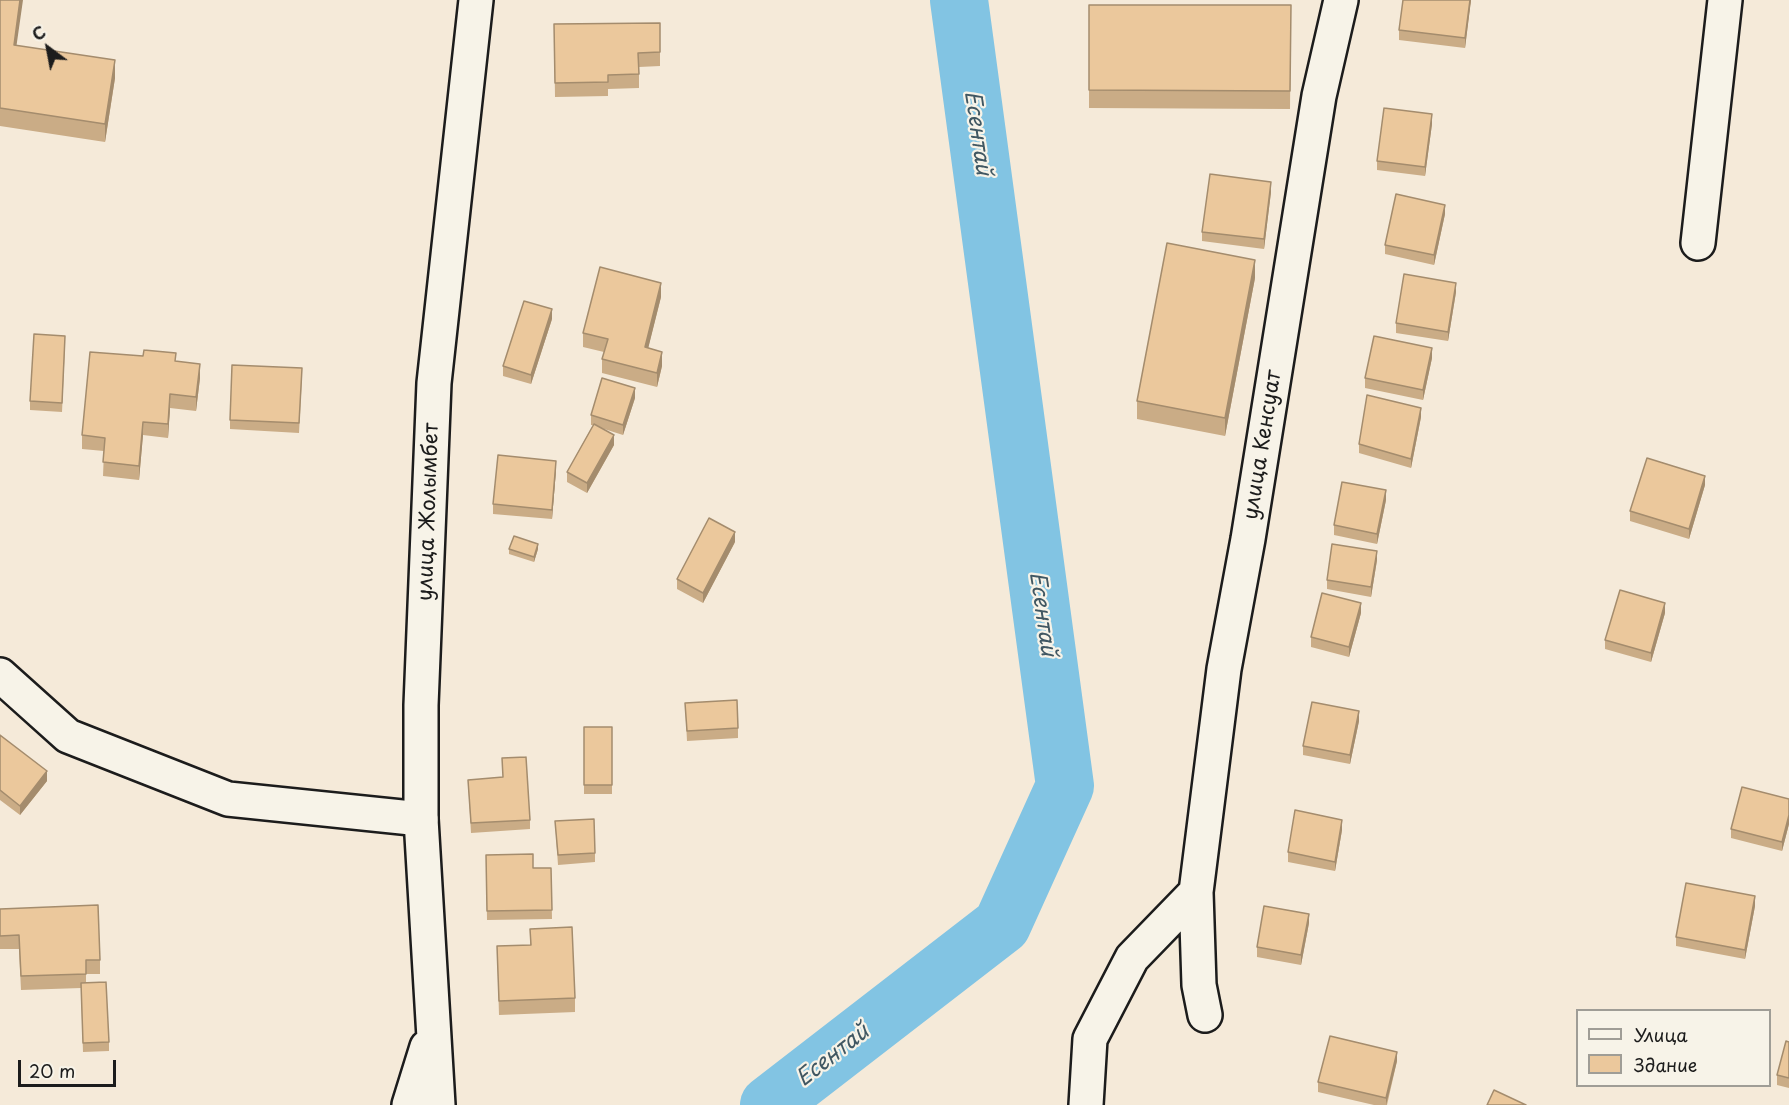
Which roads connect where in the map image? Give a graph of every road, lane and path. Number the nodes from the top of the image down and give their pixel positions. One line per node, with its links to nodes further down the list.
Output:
1 (476, 0): 6 (street, улица Жолымбет)
2 (1341, 0): 7 (street, улица Кенсуат)
3 (1725, 0): 4 (street)
4 (1698, 243)
5 (0, 675): 6 (street)
6 (421, 819): 9 (street, улица Жолымбет)
7 (1196, 892): 8 (street, улица Кенсуат); 12 (street)
8 (1205, 1015)
9 (433, 1025): 10 (street); 11 (street, улица Жолымбет)
10 (409, 1105)
11 (438, 1105)
12 (1086, 1105)

